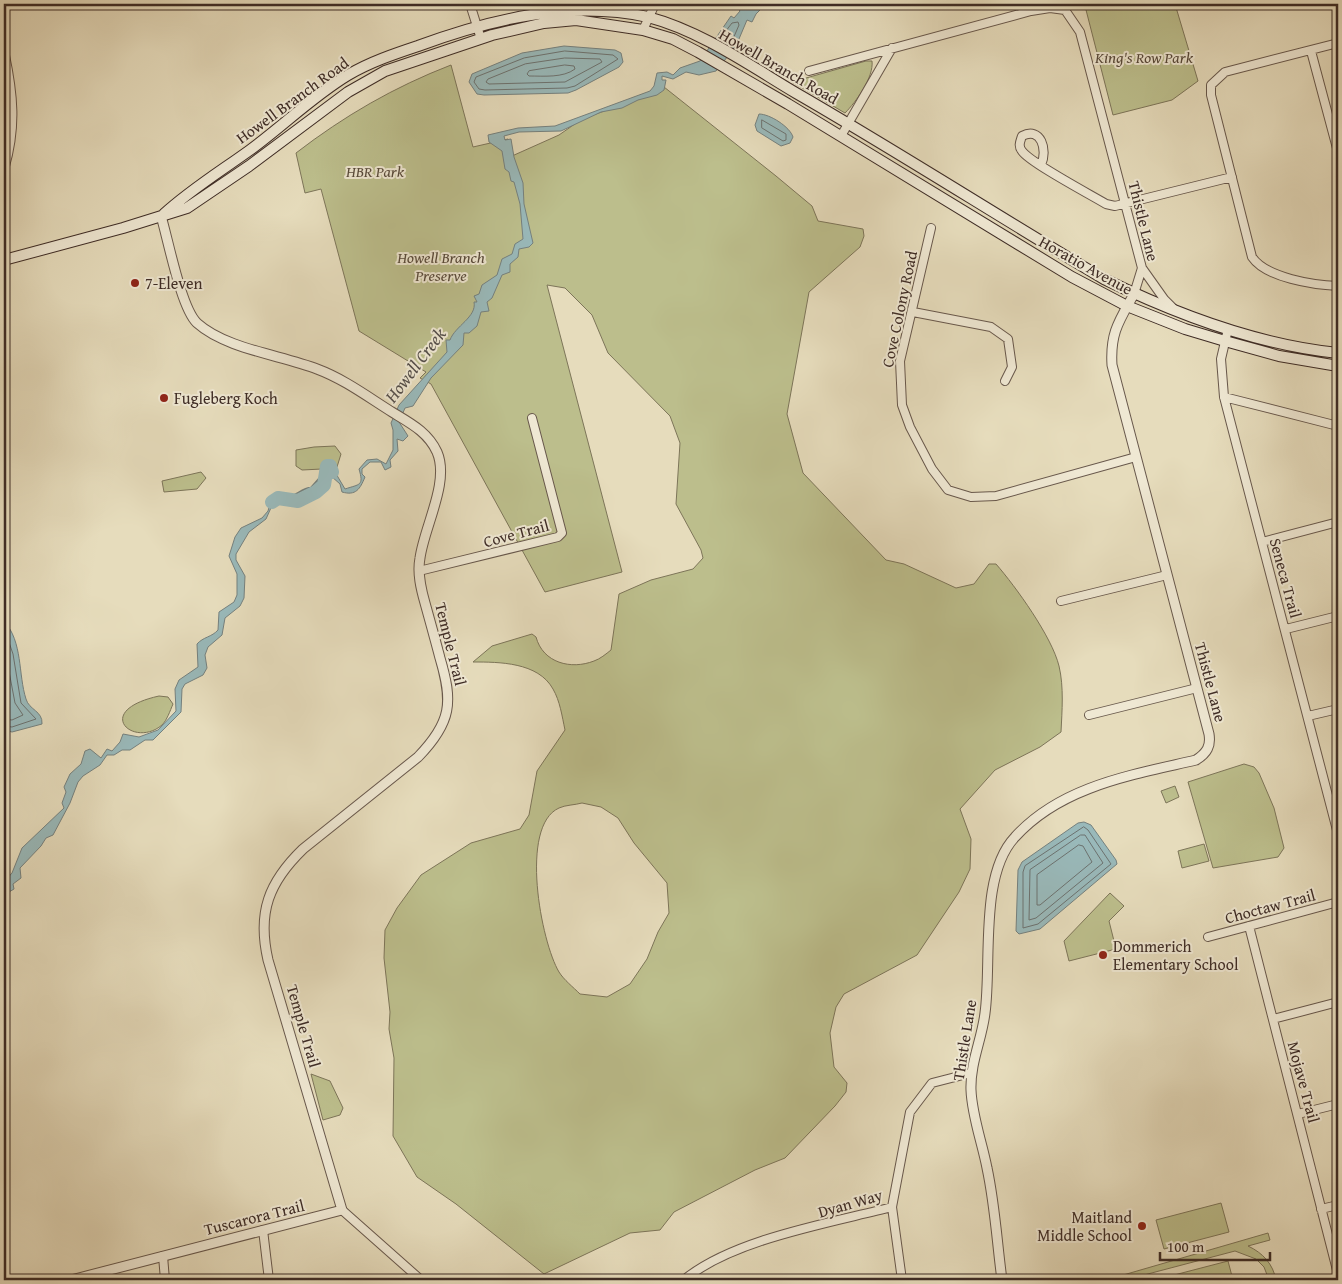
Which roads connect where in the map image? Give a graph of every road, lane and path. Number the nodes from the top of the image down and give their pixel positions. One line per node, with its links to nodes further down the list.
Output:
1 (470, 4): 6 (street)
2 (655, 4): 5 (street)
3 (1071, 4): 4 (street)
4 (1065, 10): 10 (street); 20 (street, Thistle Lane)
5 (648, 17): 6 (main road, Howell Branch Road); 7 (street); 14 (main road, Howell Branch Road)
6 (477, 26): 8 (street); 22 (main road, Howell Branch Road)
7 (644, 30): 8 (main road, Howell Branch Road); 15 (main road, Howell Branch Road)
8 (481, 39): 22 (main road, Howell Branch Road)
9 (1338, 43): 11 (street)
10 (892, 48): 13 (street); 14 (street, Howell Branch Road)
11 (1311, 50): 16 (street); 19 (street)
12 (4, 53): 18 (street)
13 (809, 71)
14 (848, 124): 15 (street); 21 (main road, Horatio Avenue)
15 (841, 136): 23 (main road, Horatio Avenue)
16 (1338, 152)
17 (1041, 165): 20 (street)
18 (4, 168)
19 (1232, 177): 20 (street); 27 (street)
20 (1125, 204): 26 (street, Thistle Lane)
21 (990, 210): 23 (main road); 28 (main road, Horatio Avenue)
22 (161, 216): 25 (main road, Howell Branch Road); 43 (street, Temple Trail)
23 (982, 222): 29 (main road, Horatio Avenue)
24 (931, 228): 30 (street, Cove Colony Road)
25 (4, 260)
26 (1142, 268): 28 (street, Thistle Lane); 31 (street)
27 (1338, 286)
28 (1134, 294): 29 (street, Thistle Lane); 31 (main road, Horatio Avenue)
29 (1127, 306): 33 (main road, Horatio Avenue); 40 (street, Thistle Lane)
30 (913, 312): 36 (street); 40 (street, Cove Colony Road)
31 (1178, 312): 32 (main road, Horatio Avenue)
32 (1228, 329): 33 (street, Seneca Trail); 34 (main road, Horatio Avenue)
33 (1225, 341): 35 (main road, Horatio Avenue); 37 (street, Seneca Trail)
34 (1338, 353)
35 (1338, 366)
36 (1005, 381)
37 (1224, 397): 39 (street); 42 (street, Seneca Trail)
38 (532, 418): 43 (street, Cove Trail)
39 (1338, 426)
40 (1136, 457): 44 (street, Thistle Lane)
41 (1338, 522): 42 (street)
42 (1262, 542): 47 (street, Seneca Trail)
43 (419, 572): 65 (street, Temple Trail)
44 (1167, 575): 45 (street); 48 (street, Thistle Lane)
45 (1060, 601)
46 (1338, 616): 47 (street)
47 (1286, 629): 51 (street, Seneca Trail)
48 (1197, 688): 50 (street); 59 (street, Thistle Lane)
49 (1338, 709): 51 (street)
50 (1089, 715)
51 (1308, 716): 52 (street, Seneca Trail)
52 (1335, 804): 53 (street, Seneca Trail)
53 (1338, 834)
54 (1338, 902): 55 (street, Choctaw Trail)
55 (1249, 926): 56 (street, Choctaw Trail); 58 (street, Mojave Trail)
56 (1208, 937)
57 (1338, 1002): 58 (street)
58 (1273, 1019): 61 (street, Mojave Trail)
59 (971, 1073): 63 (street, Dyan Way); 77 (street, Thistle Lane)
60 (1338, 1104): 61 (street)
61 (1298, 1114): 64 (street, Mojave Trail)
62 (1338, 1205): 64 (street)
63 (892, 1207): 70 (street, Dyan Way); 76 (street)
64 (1321, 1209): 69 (street, Mojave Trail)
65 (342, 1210): 66 (street, Tuscarora Trail); 75 (street)
66 (263, 1230): 67 (street, Tuscarora Trail); 74 (street)
67 (163, 1256): 72 (street, Tuscarora Trail); 73 (street)
68 (4, 1269): 71 (street)
69 (1338, 1274)
70 (684, 1279)
71 (6, 1280)
72 (71, 1280)
73 (165, 1280)
74 (269, 1280)
75 (421, 1280)
76 (902, 1280)
77 (1002, 1280)

